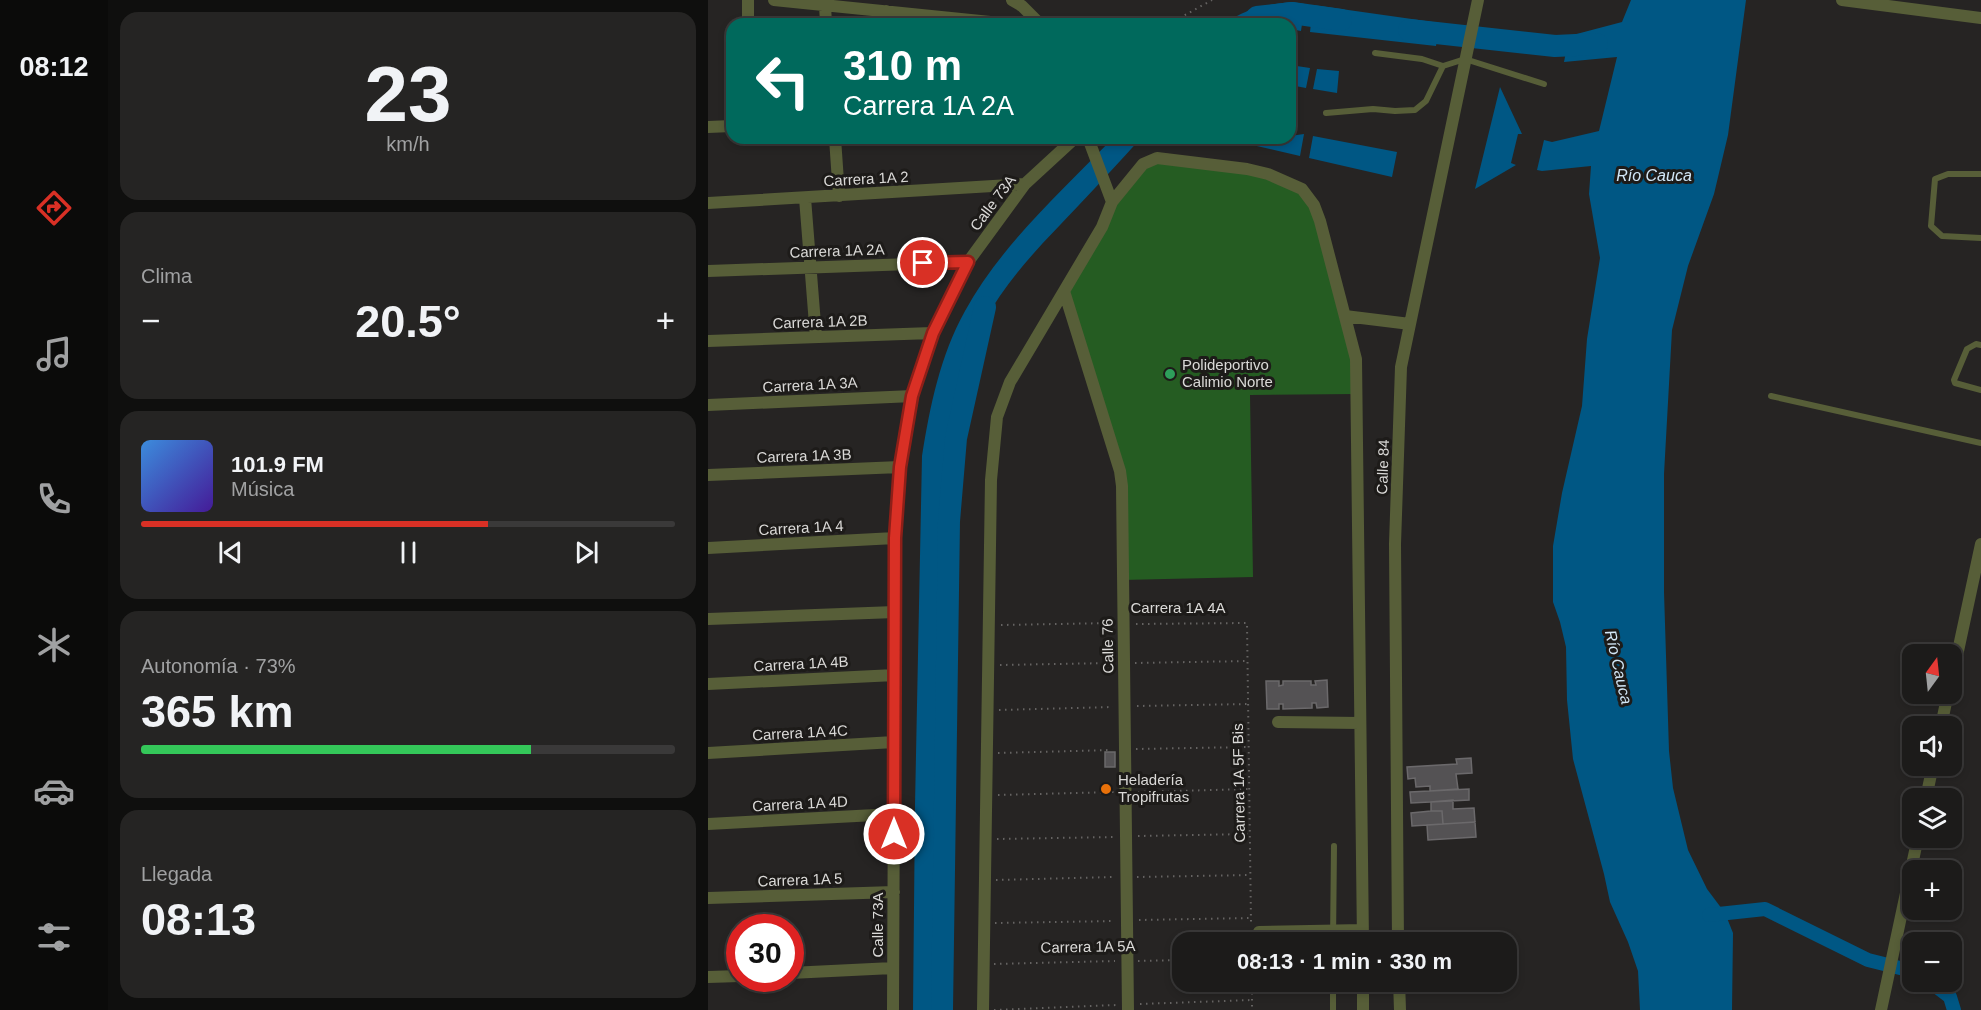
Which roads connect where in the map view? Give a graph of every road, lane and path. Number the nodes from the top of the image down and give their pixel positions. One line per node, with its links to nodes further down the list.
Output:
1 (748, 0): 9 (street)
2 (774, 0): 7 (street)
3 (1012, 0): 13 (street)
4 (1212, 0): 14 (path)
5 (1478, 0): 17 (street, Calle 84)
6 (1842, 0): 15 (street)
7 (825, 5): 8 (street); 10 (street)
8 (886, 11): 11 (street); 12 (street)
9 (748, 18)
10 (826, 18)
11 (886, 18)
12 (953, 18)
13 (1034, 18)
14 (1180, 18)
15 (1981, 18)
16 (1375, 53): 18 (lane)
17 (1465, 59): 18 (lane); 19 (lane); 38 (street, Calle 84)
18 (1443, 66): 20 (lane)
19 (1544, 84)
20 (1326, 113)
21 (726, 126): 22 (street)
22 (708, 127)
23 (835, 144): 28 (street)
24 (1068, 144): 27 (street, Calle 73A)
25 (1089, 144): 30 (street)
26 (1981, 174): 32 (lane)
27 (1025, 184): 28 (street, Carrera 1A 2); 33 (street, Calle 73A)
28 (839, 196): 29 (street, Carrera 1A 2)
29 (805, 198): 31 (street, Carrera 1A 2); 34 (street)
30 (1112, 202): 36 (street); 37 (street, Calle 84)
31 (708, 203)
32 (1981, 238)
33 (968, 262): 34 (street, Carrera 1A 2A); 39 (street, Calle 73A)
34 (810, 267): 35 (street, Carrera 1A 2A); 40 (street)
35 (708, 271)
36 (1064, 291): 56 (street, Calle 76); 88 (street)
37 (1344, 316): 38 (street); 62 (street, Calle 84)
38 (1410, 324): 75 (street, Calle 84)
39 (933, 333): 40 (street, Carrera 1A 2B); 44 (street, Calle 73A)
40 (816, 337): 41 (street, Carrera 1A 2B)
41 (708, 341)
42 (1981, 345): 43 (lane)
43 (1981, 390)
44 (912, 396): 46 (street, Carrera 1A 3A); 48 (street, Calle 73A)
45 (1771, 396): 47 (lane)
46 (708, 405)
47 (1981, 443)
48 (900, 467): 49 (street, Carrera 1A 3B); 50 (street, Calle 73A)
49 (708, 475)
50 (895, 538): 52 (street, Carrera 1A 4); 53 (street, Calle 73A)
51 (1981, 544): 58 (street)
52 (708, 548)
53 (895, 612): 54 (street); 59 (street, Calle 73A)
54 (708, 619)
55 (1248, 623): 56 (path, Carrera 1A 4A); 71 (path, Carrera 1A 5F Bis)
56 (1123, 624): 57 (path, Carrera 1A 4A); 77 (street, Calle 76)
57 (1001, 625)
58 (1960, 644)
59 (895, 675): 60 (street, Carrera 1A 4B); 63 (street, Calle 73A)
60 (708, 684)
61 (1278, 722): 62 (street)
62 (1360, 723): 74 (street, Calle 84)
63 (894, 742): 64 (street, Carrera 1A 4C); 65 (street, Calle 73A)
64 (708, 753)
65 (894, 814): 66 (street, Carrera 1A 4D); 69 (street, Calle 73A)
66 (708, 824)
67 (1334, 846): 73 (lane)
68 (1916, 848): 94 (street)
69 (894, 892): 70 (street, Carrera 1A 5); 79 (street, Calle 73A)
70 (708, 898)
71 (1255, 929): 72 (street)
72 (1284, 932)
73 (1333, 932)
74 (1363, 932)
75 (1398, 932)
76 (1172, 960): 77 (path, Carrera 1A 5A)
77 (1127, 961): 78 (path, Carrera 1A 5A); 89 (street, Calle 76)
78 (994, 964)
79 (893, 968): 80 (street); 87 (street, Calle 73A)
80 (804, 972)
81 (726, 976): 82 (street)
82 (708, 977)
83 (1252, 992): 90 (path)
84 (1333, 992): 91 (lane)
85 (1363, 992): 92 (street)
86 (1399, 992): 93 (street)
87 (893, 1010)
88 (983, 1010)
89 (1128, 1010)
90 (1252, 1010)
91 (1333, 1010)
92 (1363, 1010)
93 (1400, 1010)
94 (1881, 1010)

